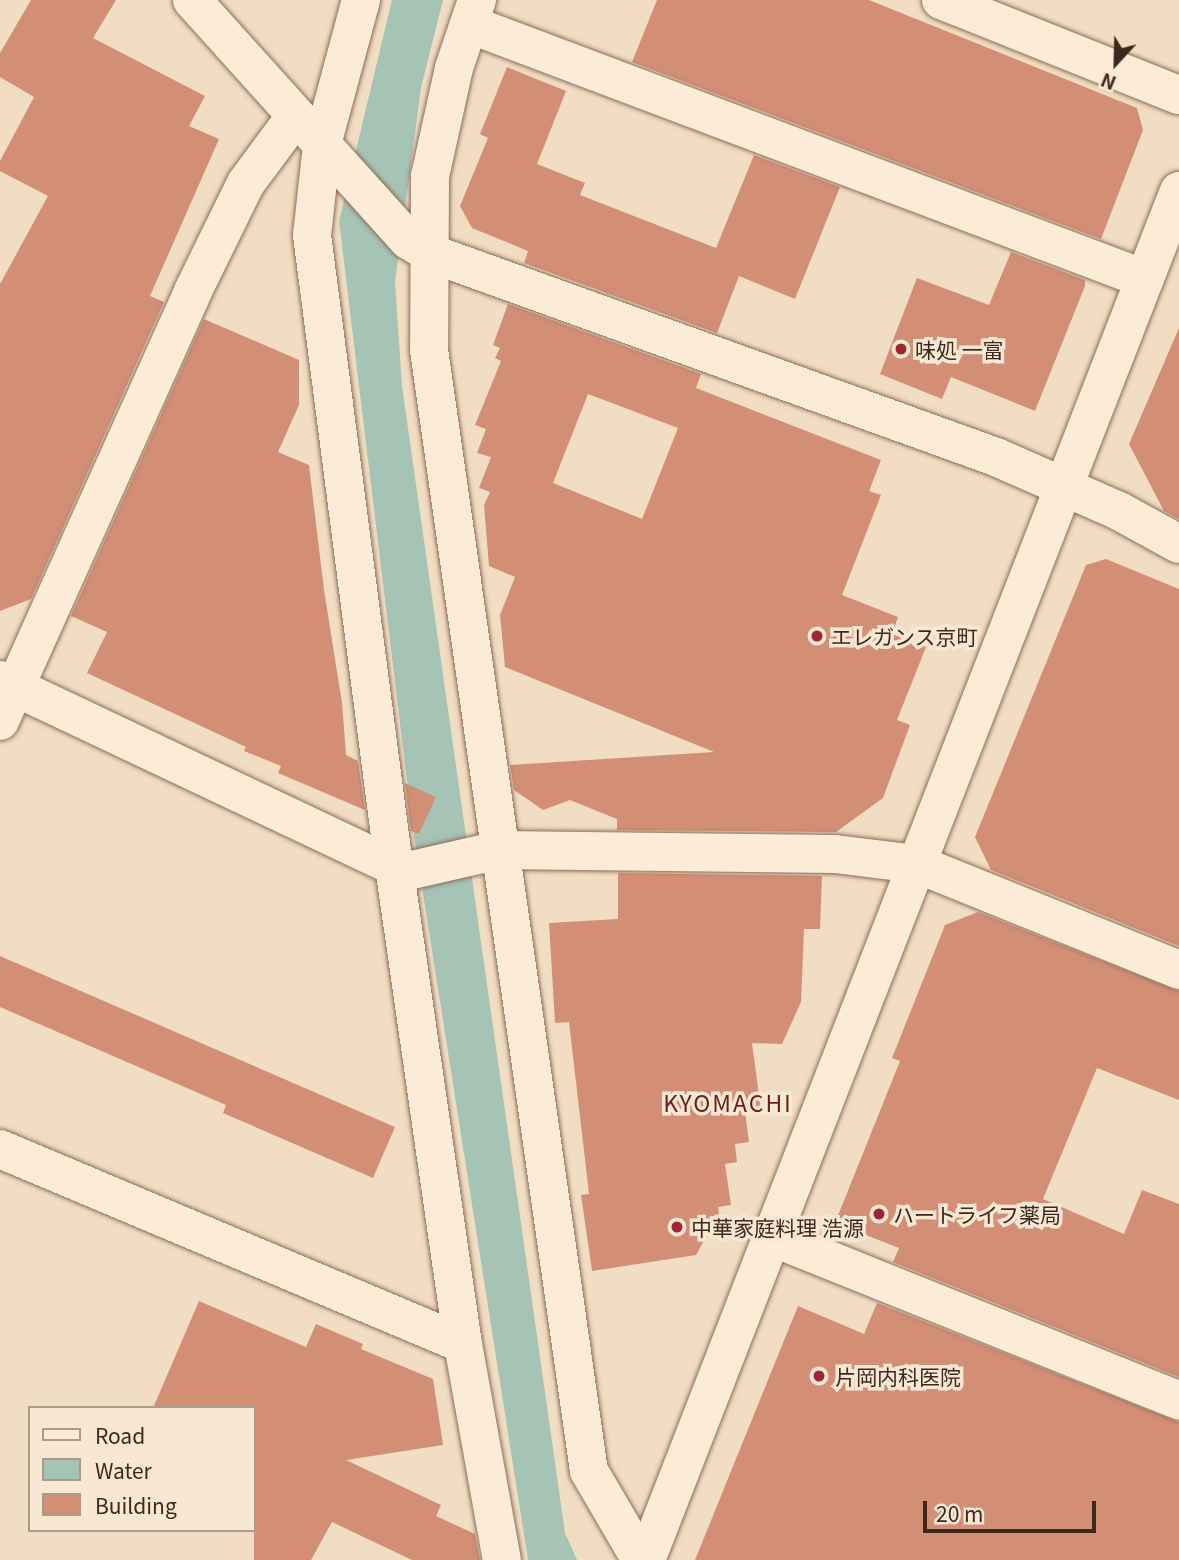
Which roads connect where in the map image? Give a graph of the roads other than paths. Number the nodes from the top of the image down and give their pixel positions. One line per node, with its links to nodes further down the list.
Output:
1 (192, 0): 6 (street)
2 (361, 0): 7 (street)
3 (941, 0): 5 (street)
4 (473, 12): 9 (street); 10 (street)
5 (1179, 95)
6 (295, 117): 7 (street); 13 (street)
7 (322, 145): 9 (street); 16 (street)
8 (1179, 191): 10 (street)
9 (419, 247): 11 (street); 14 (street)
10 (1145, 279): 11 (street)
11 (1065, 486): 12 (street); 15 (street)
12 (1179, 544)
13 (5, 697): 16 (street)
14 (488, 853): 15 (street); 16 (street); 23 (street)
15 (917, 864): 17 (street); 19 (street)
16 (403, 868): 20 (street)
17 (1179, 970)
18 (0, 1149): 20 (street)
19 (772, 1237): 21 (street); 23 (street)
20 (463, 1344): 22 (street)
21 (1179, 1401)
22 (502, 1560)
23 (643, 1560)

